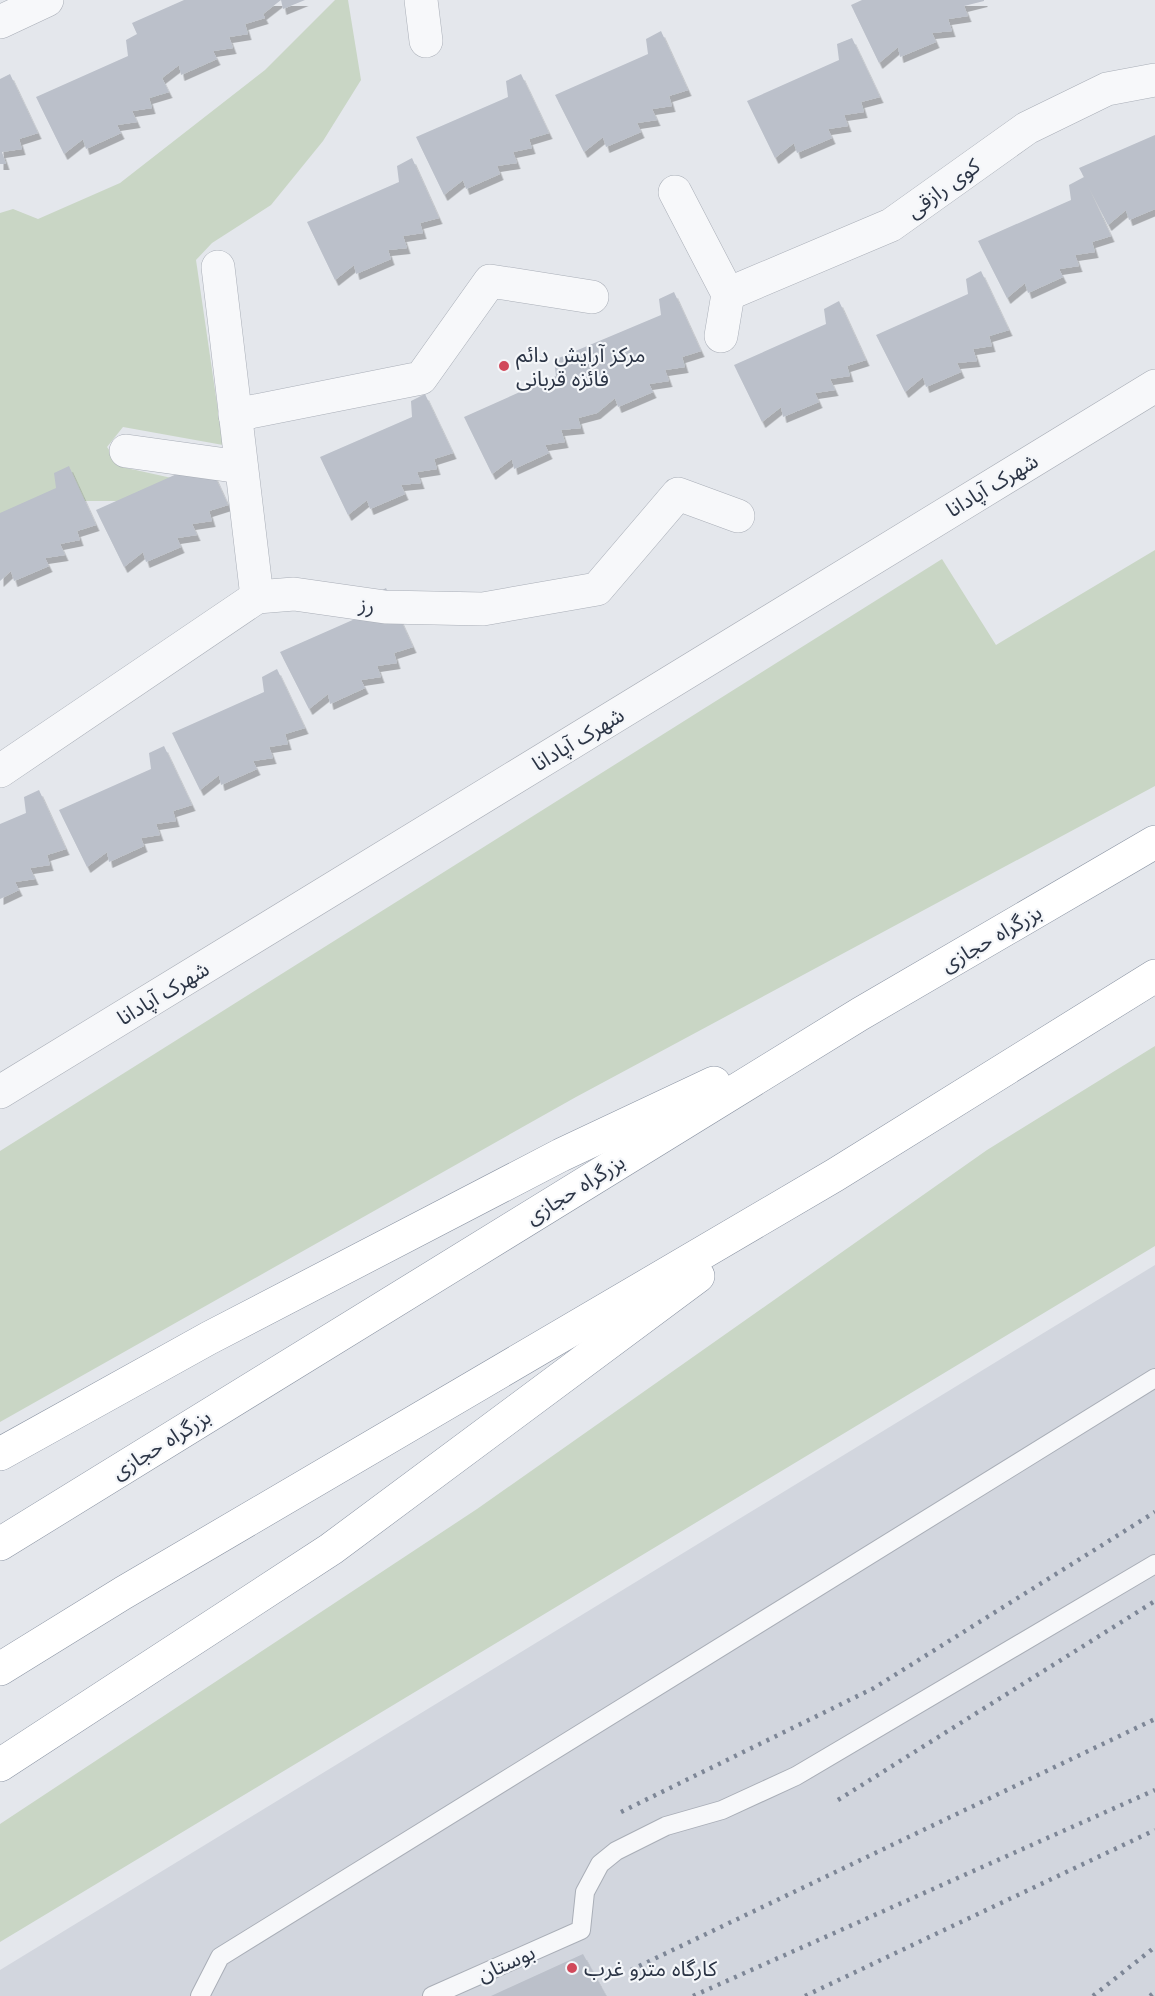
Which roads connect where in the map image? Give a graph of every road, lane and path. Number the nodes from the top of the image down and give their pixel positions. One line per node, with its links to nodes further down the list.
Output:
1 (47, 0): 3 (street)
2 (421, 0): 4 (street)
3 (0, 22)
4 (426, 41)
5 (1155, 80): 8 (street, کوی رازقی)
6 (675, 192): 8 (street)
7 (218, 267): 12 (street)
8 (728, 294): 10 (street)
9 (592, 297): 12 (street)
10 (721, 336)
11 (1155, 386): 21 (street, شهرک آپادانا)
12 (235, 415): 14 (street)
13 (126, 451): 14 (street)
14 (241, 466): 16 (street)
15 (738, 516): 16 (street, رز)
16 (257, 597): 17 (street, رز)
17 (0, 771)
18 (1155, 842): 20 (highway, بزرگراه حجازی)
19 (1155, 976): 22 (highway)
20 (860, 1014): 24 (highway); 25 (highway, بزرگراه حجازی)
21 (0, 1092)
22 (835, 1175): 27 (highway); 28 (highway)
23 (1155, 1378): 29 (lane)
24 (0, 1454)
25 (0, 1544)
26 (1155, 1564): 30 (lane, بوستان)
27 (0, 1669)
28 (0, 1766)
29 (200, 1996)
30 (432, 1996)

